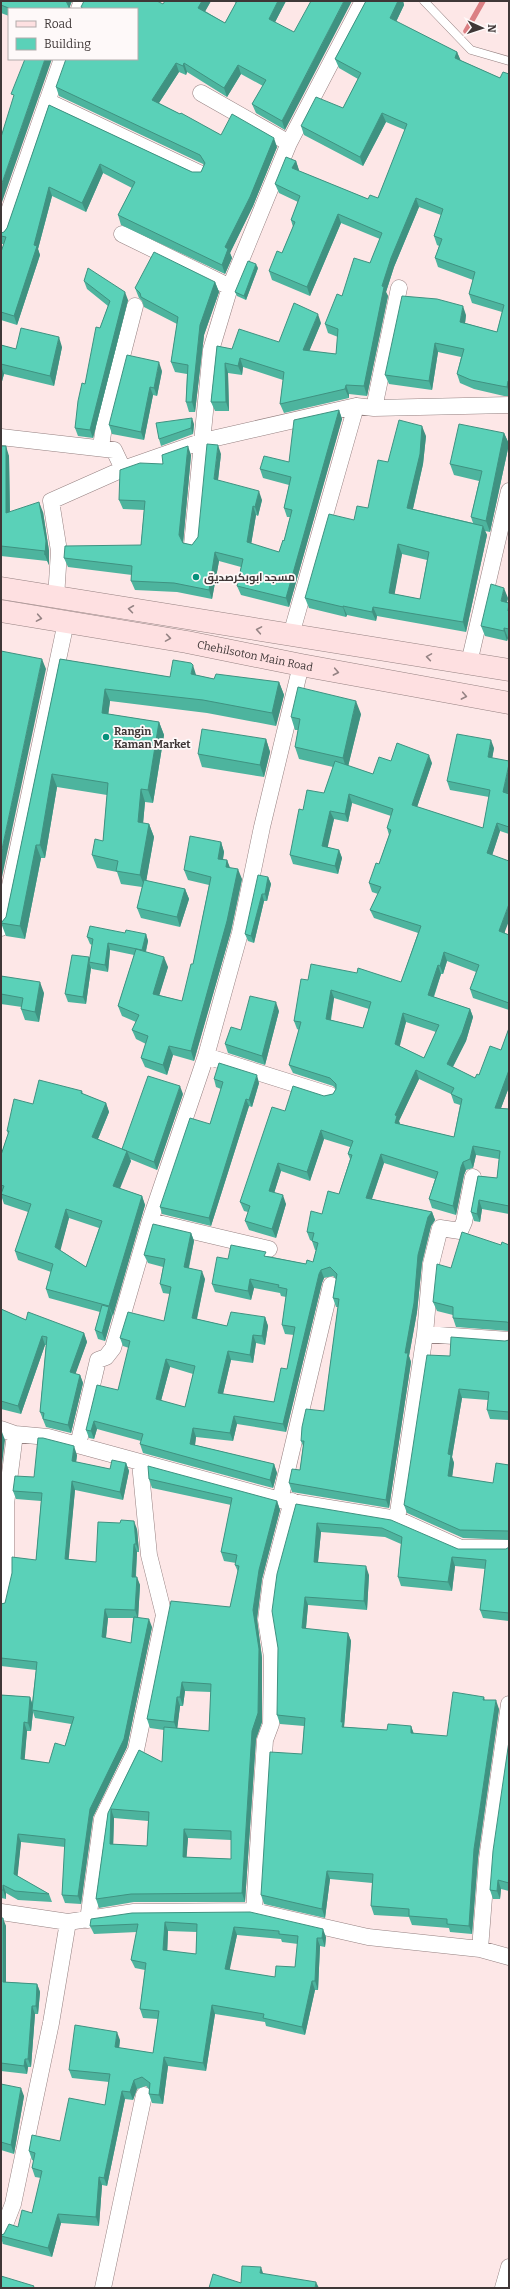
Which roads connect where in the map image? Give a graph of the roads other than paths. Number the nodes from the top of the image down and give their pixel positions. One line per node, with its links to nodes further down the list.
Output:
1 (363, 1): 7 (street)
2 (424, 1): 4 (lane)
3 (62, 60): 6 (street)
4 (509, 62)
5 (201, 93): 7 (street)
6 (47, 101): 8 (street); 9 (street)
7 (289, 143): 11 (street)
8 (199, 173)
9 (1, 234)
10 (122, 234): 11 (street)
11 (230, 288): 18 (street)
12 (399, 288): 16 (street)
13 (135, 306): 19 (street)
14 (509, 404): 16 (street)
15 (356, 406): 16 (street); 18 (street); 27 (street)
16 (374, 408)
17 (1, 437): 19 (street)
18 (203, 441): 20 (street); 22 (street)
19 (101, 447): 20 (street)
20 (123, 469): 24 (street)
21 (509, 491): 28 (street)
22 (192, 545)
23 (1, 588): 24 (main road)
24 (56, 598): 27 (main road, one-way to 24)
25 (1, 611): 26 (main road, Chehilsoton Main Road, one-way to 26)
26 (66, 622): 29 (main road, Chehilsoton Main Road, one-way to 29); 32 (street)
27 (290, 635): 28 (main road, one-way to 27)
28 (468, 663): 30 (main road)
29 (301, 665): 31 (main road, Chehilsoton Main Road, one-way to 31); 33 (street)
30 (509, 670)
31 (509, 703)
32 (1, 928)
33 (206, 1056): 34 (street); 36 (street)
34 (330, 1096)
35 (473, 1177): 39 (street)
36 (150, 1221): 37 (street); 42 (street)
37 (269, 1249)
38 (330, 1285): 44 (street)
39 (425, 1334): 40 (street); 45 (street)
40 (509, 1340)
41 (8, 1431): 42 (street); 47 (street)
42 (78, 1445): 43 (street)
43 (140, 1463): 44 (street); 51 (street)
44 (286, 1500): 45 (street); 49 (street)
45 (397, 1519): 46 (street)
46 (509, 1548)
47 (1, 1605)
48 (509, 1704): 53 (street)
49 (254, 1911): 51 (street); 53 (street)
50 (1, 1912): 52 (street)
51 (88, 1920): 52 (street)
52 (68, 1922): 56 (street)
53 (480, 1949): 54 (street)
54 (509, 1958)
55 (144, 2095): 58 (street)
56 (1, 2235)
57 (509, 2267): 59 (street)
58 (102, 2288)
59 (503, 2288)

